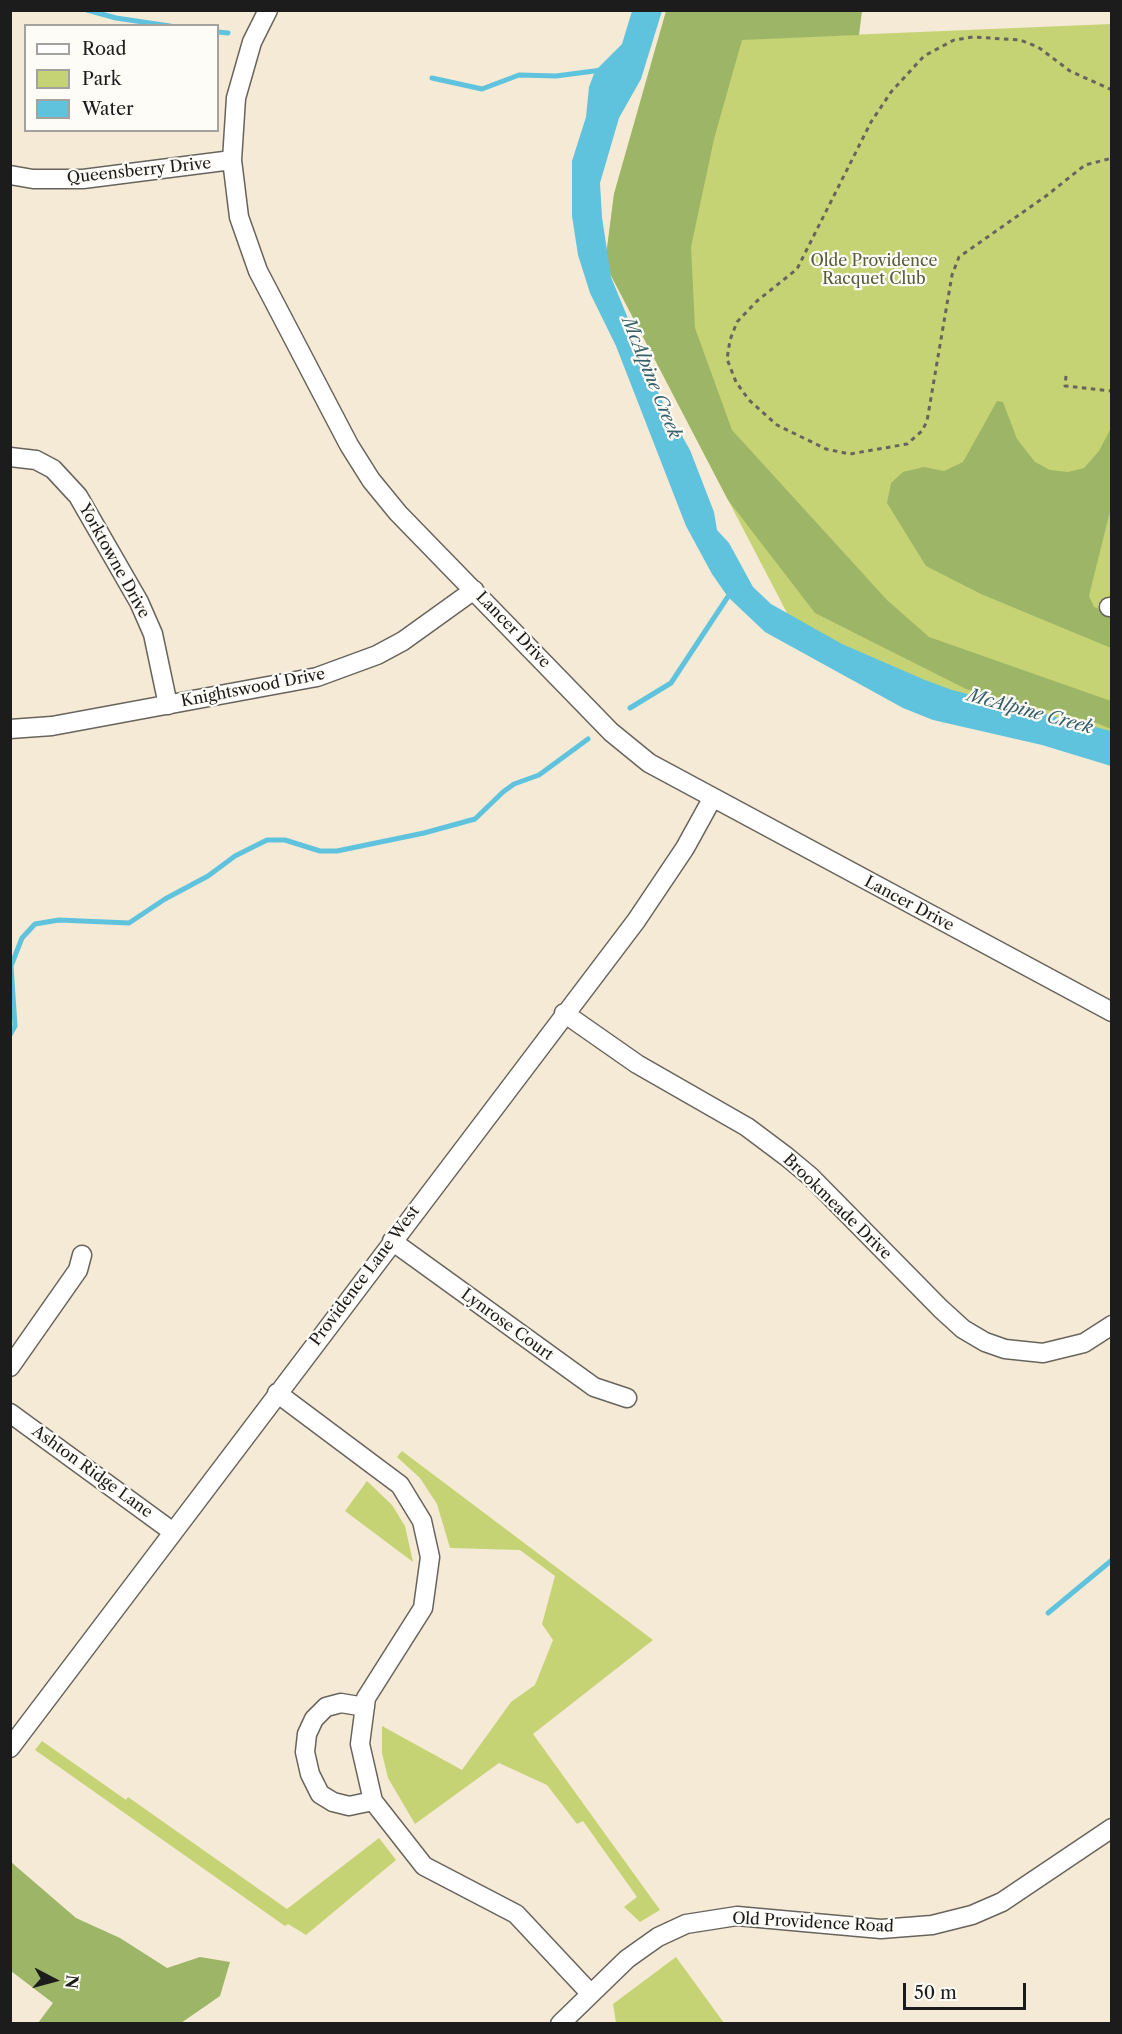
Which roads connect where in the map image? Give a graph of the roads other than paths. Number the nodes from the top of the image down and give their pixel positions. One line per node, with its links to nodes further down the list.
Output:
1 (268, 10): 2 (street, Lancer Drive)
2 (232, 160): 3 (street, Queensberry Drive); 5 (street, Lancer Drive)
3 (10, 176)
4 (10, 457): 6 (street, Yorktowne Drive)
5 (474, 590): 6 (street, Knightswood Drive); 8 (street, Lancer Drive)
6 (168, 705): 7 (street, Knightswood Drive)
7 (10, 729)
8 (712, 799): 9 (street, Lancer Drive); 10 (street, Providence Lane West)
9 (1112, 1012)
10 (564, 1013): 11 (street, Providence Lane West); 13 (street, Brookmeade Drive)
11 (392, 1241): 15 (street, Providence Lane West); 16 (street, Lynrose Court)
12 (82, 1255): 14 (street)
13 (1112, 1325)
14 (10, 1367)
15 (277, 1393): 18 (street, Providence Lane West); 19 (street)
16 (627, 1398)
17 (10, 1413): 18 (street, Ashton Ridge Lane)
18 (173, 1532): 20 (street, Providence Lane West)
19 (364, 1707): 22 (street); 22 (street)
20 (16, 1727): 21 (street, Providence Lane West)
21 (10, 1748)
22 (373, 1801): 24 (street)
23 (1112, 1828): 24 (street, Old Providence Road)
24 (590, 1993): 25 (street, Old Providence Road)
25 (560, 2024)

